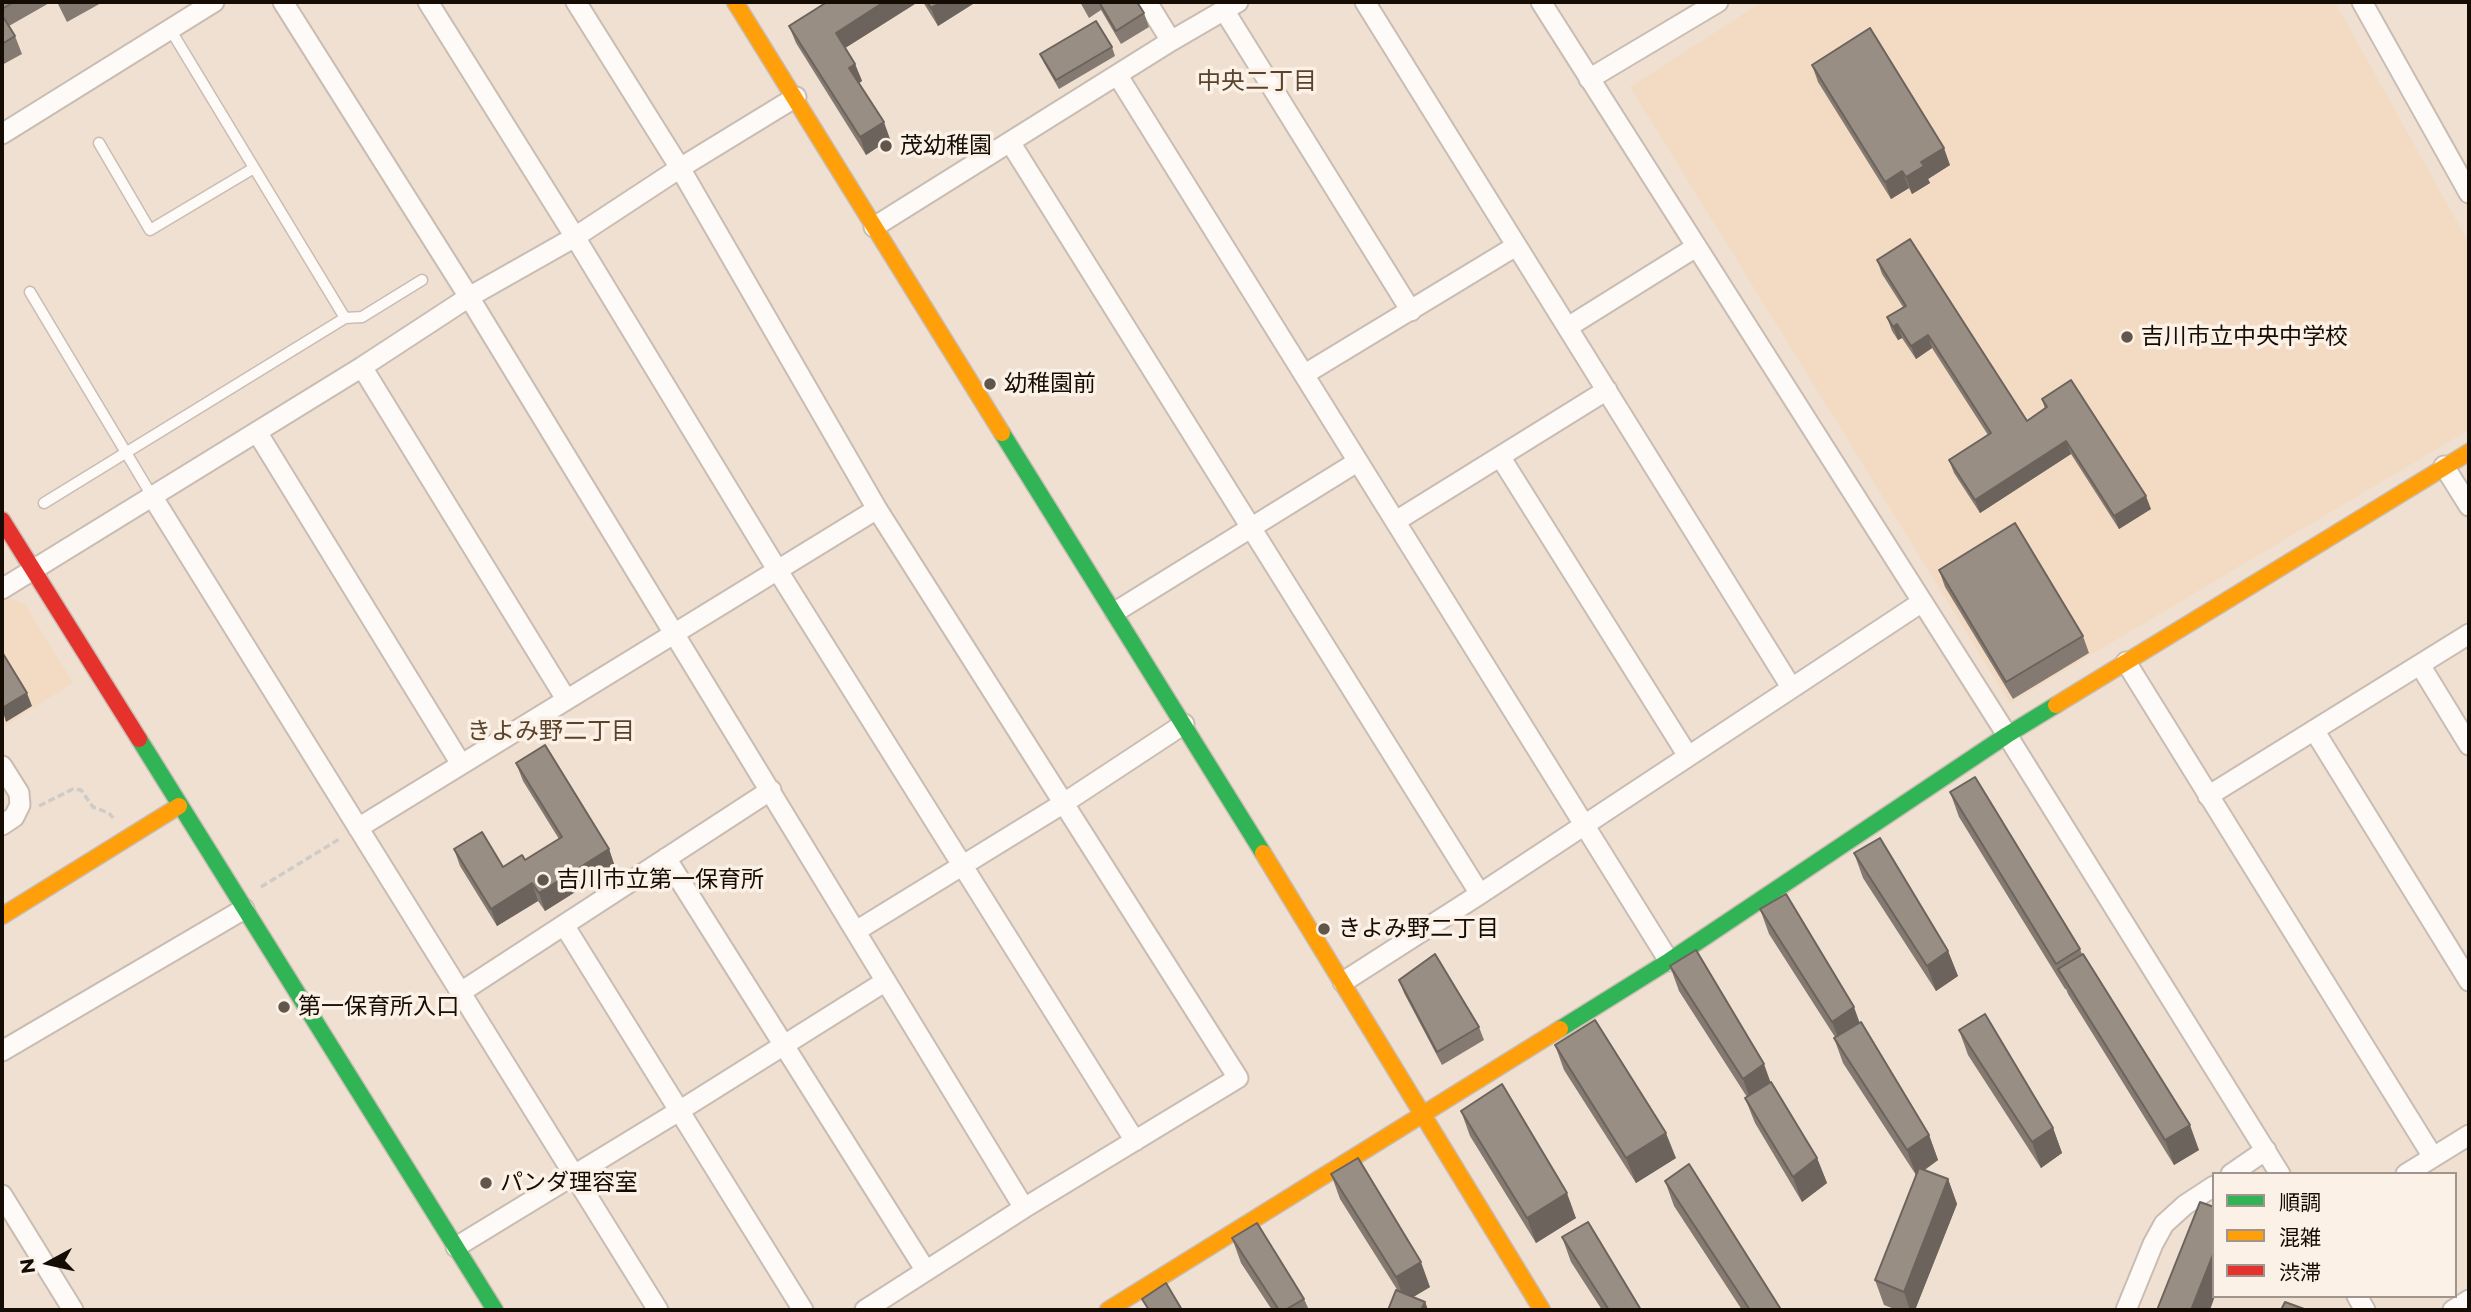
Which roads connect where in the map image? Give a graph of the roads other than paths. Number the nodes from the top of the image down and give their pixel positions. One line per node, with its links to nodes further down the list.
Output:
1 (214, 2): 12 (street)
2 (284, 2): 29 (street)
3 (428, 2): 24 (street)
4 (576, 2): 21 (street)
5 (735, 2): 16 (street)
6 (1147, 2): 13 (street)
7 (1365, 2): 25 (street)
8 (1541, 2): 15 (street)
9 (1718, 2): 15 (street)
10 (2362, 2): 22 (street)
11 (1231, 6): 13 (street); 30 (street)
12 (170, 29): 17 (street); 20 (lane)
13 (1171, 41): 14 (street)
14 (1118, 76): 18 (street); 34 (street)
15 (1589, 79): 26 (street)
16 (796, 97): 21 (street); 23 (street)
17 (2, 134)
18 (1010, 142): 23 (street); 48 (street)
19 (99, 143): 20 (lane)
20 (254, 168): 31 (lane)
21 (680, 168): 24 (street); 45 (street)
22 (2469, 194)
23 (874, 226): 53 (street)
24 (575, 237): 29 (street); 50 (street)
25 (1516, 246): 30 (street); 32 (street)
26 (1696, 247): 32 (street); 52 (street)
27 (422, 280): 31 (lane)
28 (30, 292): 37 (lane)
29 (469, 297): 33 (street); 54 (street)
30 (1411, 311): 34 (street)
31 (345, 318): 37 (lane)
32 (1568, 327): 35 (street)
33 (362, 367): 36 (street); 59 (street)
34 (1305, 374): 40 (street)
35 (1607, 390): 39 (street); 58 (street)
36 (257, 432): 42 (street); 65 (street)
37 (127, 452): 42 (lane); 43 (lane)
38 (2469, 452): 41 (street)
39 (1501, 457): 47 (street); 64 (street)
40 (1357, 461): 47 (street); 48 (street)
41 (2444, 466): 44 (street); 56 (street)
42 (152, 496): 49 (street); 73 (street)
43 (44, 503)
44 (2469, 506)
45 (877, 509): 50 (street); 69 (street)
46 (2, 520): 49 (street)
47 (1396, 521): 72 (street)
48 (1251, 529): 53 (street); 76 (street)
49 (33, 570): 51 (street); 70 (street)
50 (778, 571): 54 (street); 75 (street)
51 (2, 589)
52 (1922, 602): 58 (street); 62 (street)
53 (1115, 612): 60 (street)
54 (675, 633): 59 (street); 67 (street)
55 (2469, 634): 57 (street)
56 (2126, 662): 62 (street); 68 (street)
57 (2420, 665): 61 (street); 63 (street)
58 (1791, 687): 64 (street)
59 (566, 699): 65 (street)
60 (1184, 724): 69 (street); 84 (street)
61 (2314, 730): 68 (street); 83 (street)
62 (2007, 735): 81 (street); 92 (street)
63 (2469, 744)
64 (1688, 756): 72 (street)
65 (461, 764): 73 (street)
66 (2, 766): 71 (street)
67 (771, 790): 74 (street); 80 (street)
68 (2208, 796): 93 (street)
69 (1064, 803): 75 (street); 91 (street)
70 (179, 806): 77 (street); 78 (street)
71 (2, 825)
72 (1584, 825): 76 (street); 81 (street)
73 (358, 828): 85 (street)
74 (666, 859): 79 (street); 86 (street)
75 (963, 865): 80 (street); 91 (street)
76 (1480, 894): 84 (street)
77 (244, 909): 87 (street); 101 (street)
78 (2, 916)
79 (564, 925): 85 (street); 88 (street)
80 (856, 930): 82 (street)
81 (1669, 961): 89 (street)
82 (886, 981): 86 (street); 100 (street)
83 (2469, 981)
84 (1343, 982): 89 (street)
85 (461, 992): 97 (street)
86 (783, 1045): 88 (street); 102 (street)
87 (2, 1051)
88 (679, 1111): 97 (street); 108 (street)
89 (1424, 1115): 104 (street); 110 (street)
90 (2469, 1135): 93 (street)
91 (1135, 1141): 100 (street)
92 (2266, 1150): 94 (street); 95 (street)
93 (2433, 1157): 96 (street)
94 (2234, 1172)
95 (2279, 1172)
96 (2409, 1172)
97 (572, 1175): 101 (street); 107 (street)
98 (2212, 1187): 111 (street)
99 (2, 1195): 105 (street)
100 (1024, 1208): 102 (street)
101 (456, 1247): 106 (street)
102 (926, 1271): 109 (street)
103 (2469, 1300): 112 (street)
104 (1112, 1309)
105 (73, 1310)
106 (495, 1310)
107 (658, 1310)
108 (803, 1310)
109 (865, 1310)
110 (1542, 1310)
111 (2126, 1310)
112 (2453, 1310)

